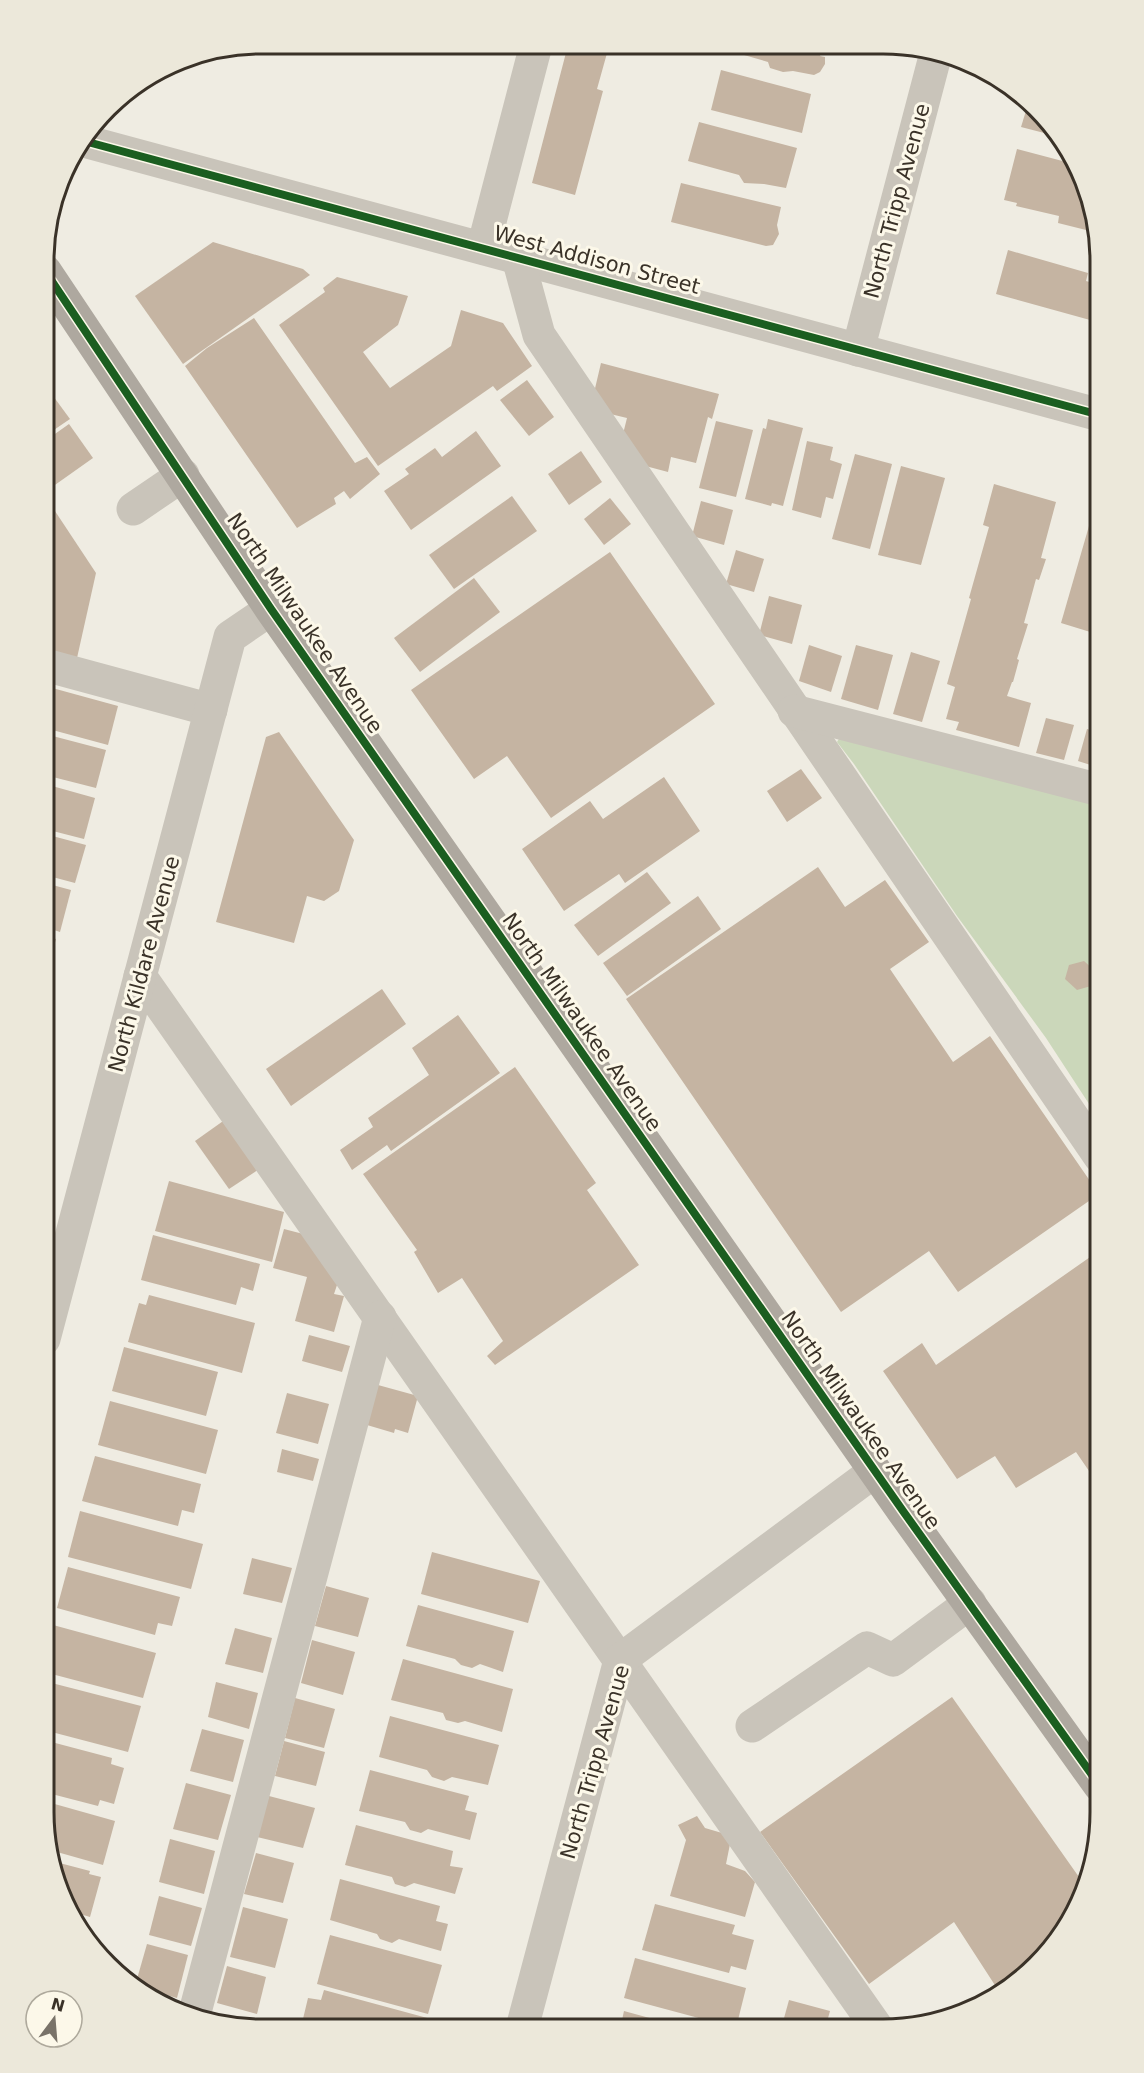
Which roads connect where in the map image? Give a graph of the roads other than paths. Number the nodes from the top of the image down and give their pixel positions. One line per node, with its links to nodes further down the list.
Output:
1 (534, 54): 4 (street)
2 (934, 61): 7 (street, North Tripp Avenue)
3 (91, 143): 4 (street, West Addison Street)
4 (483, 248): 5 (street, West Addison Street)
5 (518, 258): 7 (street, West Addison Street); 14 (street)
6 (54, 284): 9 (main road, North Milwaukee Avenue)
7 (858, 350): 8 (street, West Addison Street)
8 (1090, 412)
9 (183, 476): 10 (street); 11 (main road, North Milwaukee Avenue)
10 (133, 509)
11 (271, 609): 13 (street, North Kildare Avenue); 20 (main road, North Milwaukee Avenue)
12 (54, 667): 13 (street)
13 (211, 710): 16 (street, North Kildare Avenue)
14 (794, 711): 15 (street); 17 (street)
15 (1090, 787)
16 (140, 976): 18 (street, North Kildare Avenue); 19 (street)
17 (1090, 1141)
18 (54, 1301)
19 (380, 1317): 22 (street); 25 (street)
20 (875, 1471): 21 (main road, North Milwaukee Avenue); 22 (street, North Tripp Avenue)
21 (970, 1604): 23 (street); 24 (main road, North Milwaukee Avenue)
22 (620, 1660): 26 (street); 27 (street, North Tripp Avenue)
23 (752, 1726)
24 (1090, 1772)
25 (196, 2008)
26 (853, 2014)
27 (524, 2019)

